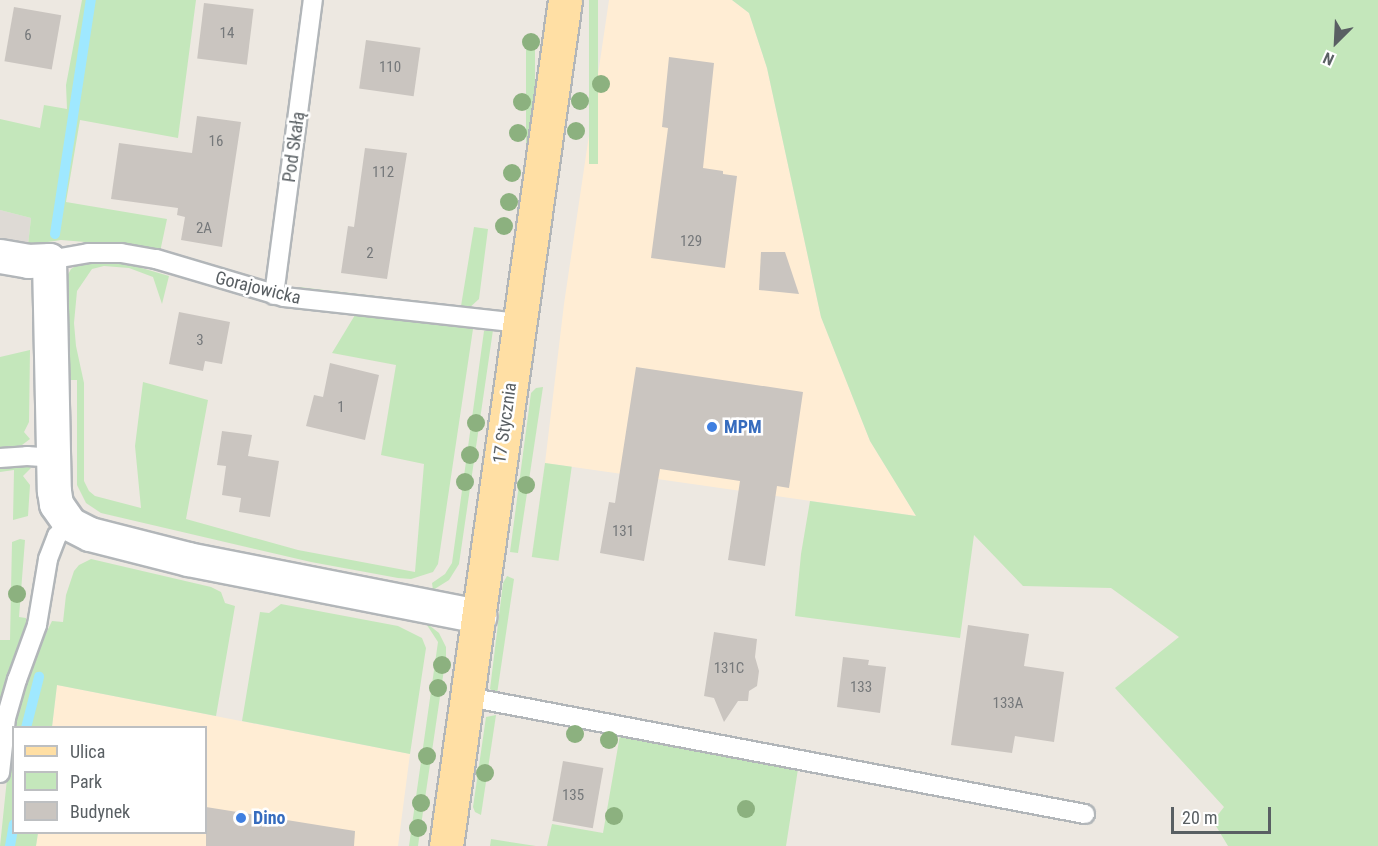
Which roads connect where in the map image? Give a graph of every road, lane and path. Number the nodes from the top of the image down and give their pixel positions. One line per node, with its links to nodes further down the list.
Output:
1 (313, 0): 5 (lane, Pod Skałą)
2 (565, 0): 6 (main road, 17 Stycznia)
3 (0, 256): 4 (street, Gorajowicka)
4 (49, 260): 5 (lane, Gorajowicka); 8 (street)
5 (274, 295): 6 (lane, Gorajowicka)
6 (519, 323): 10 (main road, 17 Stycznia)
7 (0, 458): 8 (lane)
8 (54, 458): 9 (street)
9 (68, 522): 10 (street); 12 (lane)
10 (479, 616): 11 (main road, 17 Stycznia)
11 (468, 698): 13 (lane); 14 (main road, 17 Stycznia)
12 (0, 773)
13 (1085, 814)
14 (446, 846)

